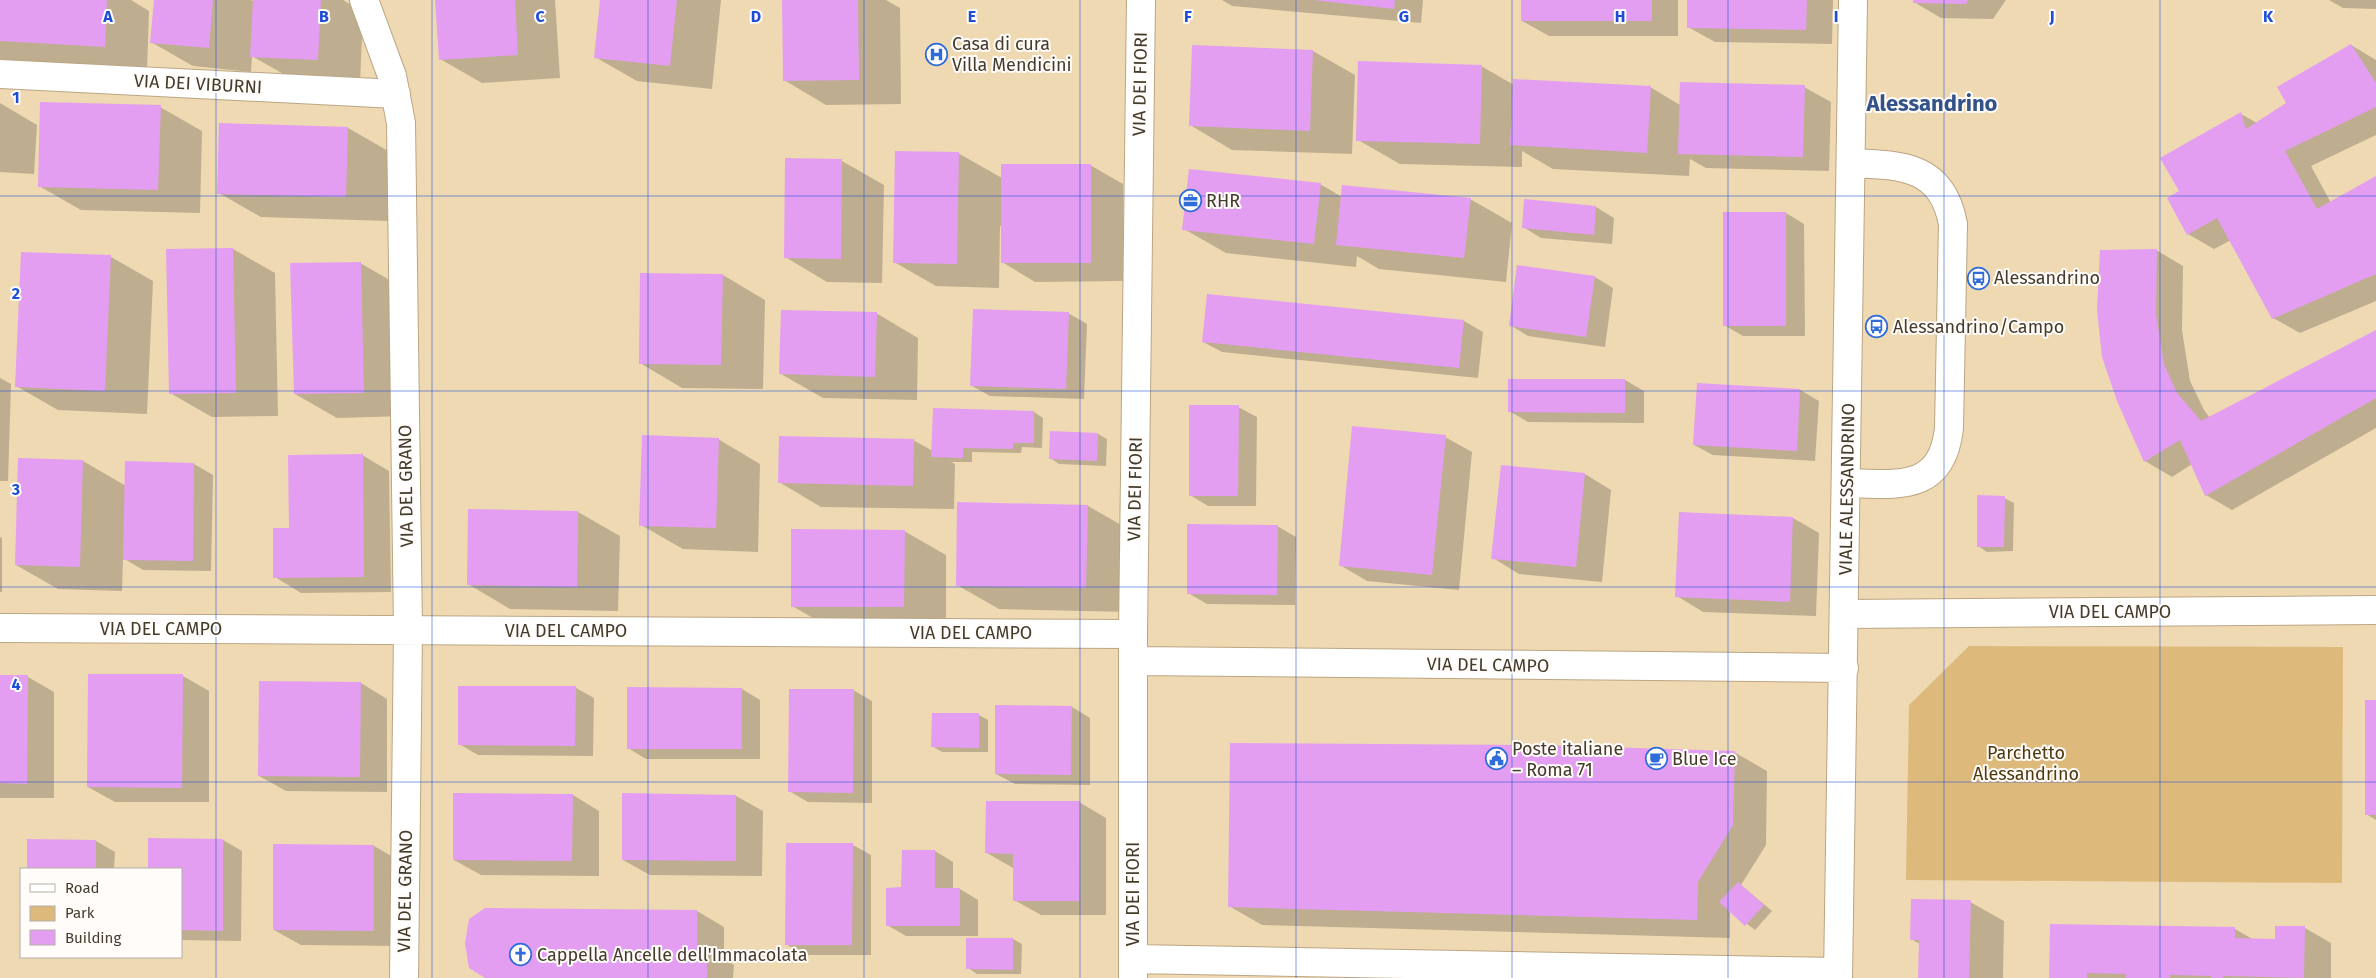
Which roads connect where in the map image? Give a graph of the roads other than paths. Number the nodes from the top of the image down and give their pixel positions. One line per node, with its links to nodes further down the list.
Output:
1 (364, 0): 5 (street, VIA DEL GRANO)
2 (1141, 0): 12 (street, VIA DEI FIORI)
3 (1854, 0): 6 (street, VIALE ALESSANDRINO)
4 (0, 74): 5 (street, VIA DEI VIBURNI)
5 (396, 94): 11 (street, VIA DEL GRANO)
6 (1851, 163): 7 (street, VIALE ALESSANDRINO); 7 (street)
7 (1846, 483): 9 (street, VIALE ALESSANDRINO)
8 (2376, 610): 9 (street, VIA DEL CAMPO)
9 (1845, 614): 14 (street, VIALE ALESSANDRINO)
10 (0, 628): 11 (street, VIA DEL CAMPO)
11 (408, 630): 12 (street, VIA DEL CAMPO); 17 (street, VIA DEL GRANO)
12 (1133, 634): 13 (street, VIA DEI FIORI)
13 (1133, 661): 14 (street, VIA DEL CAMPO); 15 (street, VIA DEI FIORI)
14 (1844, 668): 16 (street, VIALE ALESSANDRINO)
15 (1133, 968): 16 (street)
16 (1838, 975)
17 (404, 978)

